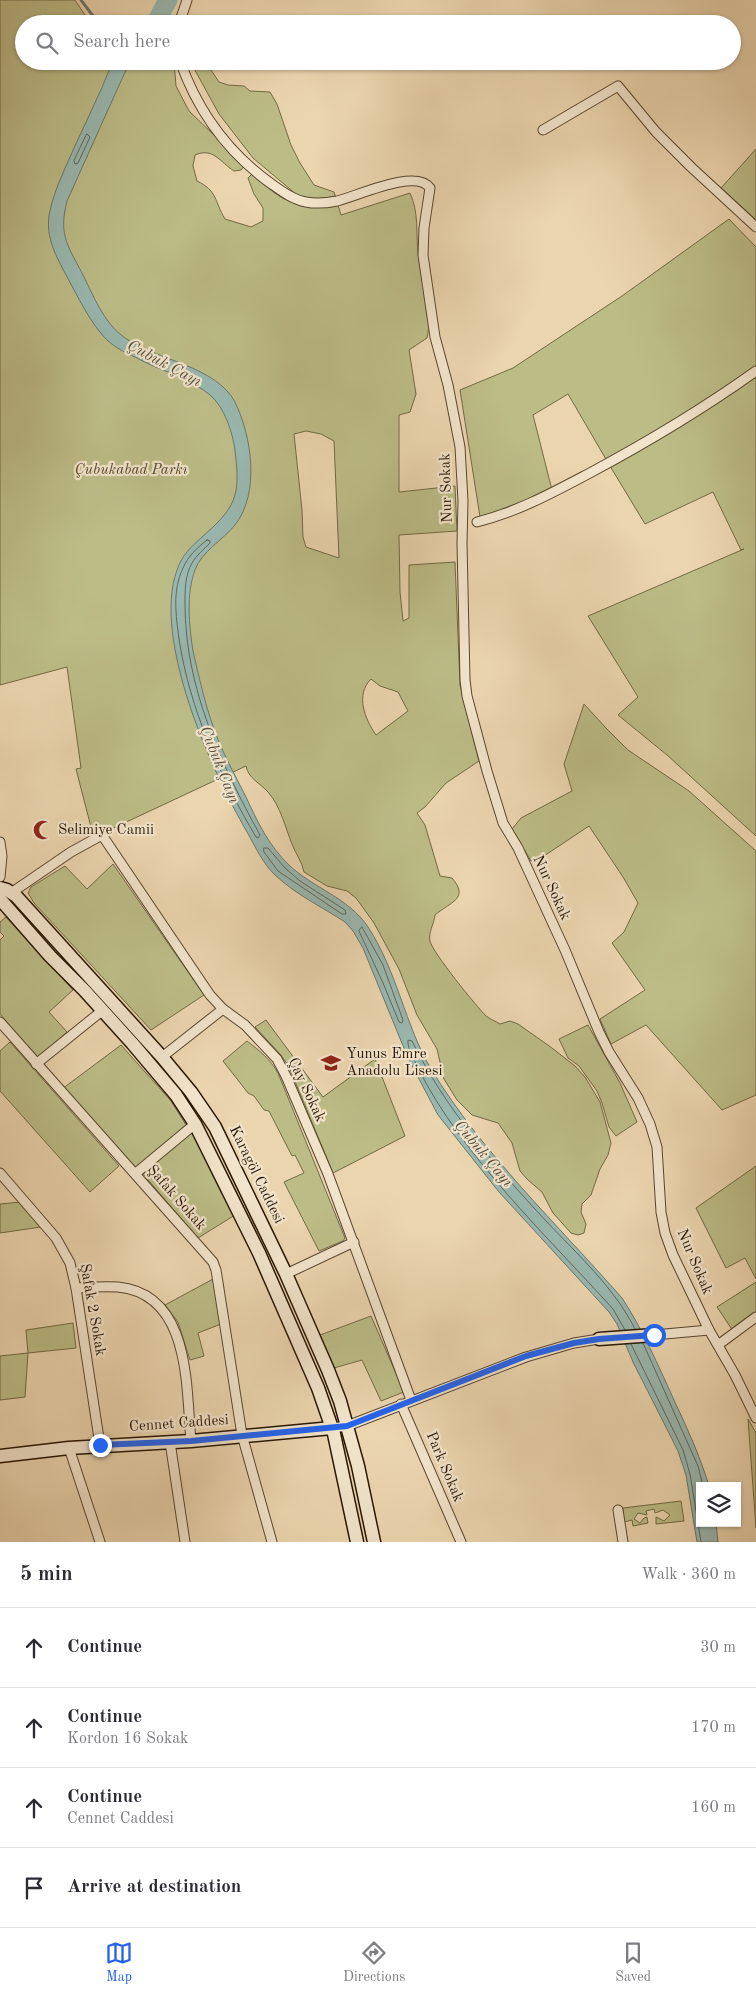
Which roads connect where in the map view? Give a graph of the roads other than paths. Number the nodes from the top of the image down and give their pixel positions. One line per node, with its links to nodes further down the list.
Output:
1 (187, 0): 2 (street)
2 (182, 15)
3 (184, 70): 23 (street, Nur Sokak)
4 (543, 130): 5 (street)
5 (756, 227)
6 (756, 370): 7 (street)
7 (477, 522)
8 (0, 842): 9 (street)
9 (0, 877)
10 (4, 894): 11 (street, Çay Sokak); 12 (main road); 14 (main road, Karagöl Caddesi)
11 (222, 1009): 14 (street); 19 (street, Çay Sokak)
12 (103, 1010): 15 (street); 16 (main road)
13 (0, 1022): 15 (street, Şafak Sokak)
14 (162, 1057): 20 (main road, Karagöl Caddesi)
15 (36, 1064): 18 (street, Şafak Sokak)
16 (195, 1124): 18 (street); 31 (main road)
17 (0, 1173): 21 (street, Şafak 2 Sokak)
18 (136, 1174): 32 (street, Şafak Sokak)
19 (354, 1242): 20 (street); 27 (street, Çay Sokak)
20 (286, 1274): 30 (main road, Karagöl Caddesi)
21 (76, 1288): 33 (street); 35 (street, Şafak 2 Sokak)
22 (756, 1317): 26 (street)
23 (709, 1330): 24 (street); 26 (street, Nur Sokak)
24 (654, 1335): 25 (main road)
25 (599, 1339): 27 (street)
26 (718, 1344): 29 (street, Nur Sokak)
27 (412, 1400): 28 (street)
28 (401, 1404): 30 (street); 44 (street, Park Sokak)
29 (756, 1418)
30 (347, 1426): 31 (street); 43 (main road, Karagöl Caddesi)
31 (332, 1428): 32 (main road, Cennet Caddesi); 42 (main road)
32 (242, 1435): 33 (main road, Cennet Caddesi); 41 (street, Şafak Sokak)
33 (191, 1441): 34 (main road, Cennet Caddesi)
34 (170, 1442): 35 (main road, Cennet Caddesi); 40 (street)
35 (100, 1445): 36 (main road, Cennet Caddesi)
36 (69, 1448): 37 (main road, Cennet Caddesi); 39 (street)
37 (0, 1456)
38 (618, 1510): 45 (street)
39 (100, 1542)
40 (185, 1542)
41 (272, 1542)
42 (357, 1542)
43 (374, 1542)
44 (461, 1542)
45 (623, 1542)

